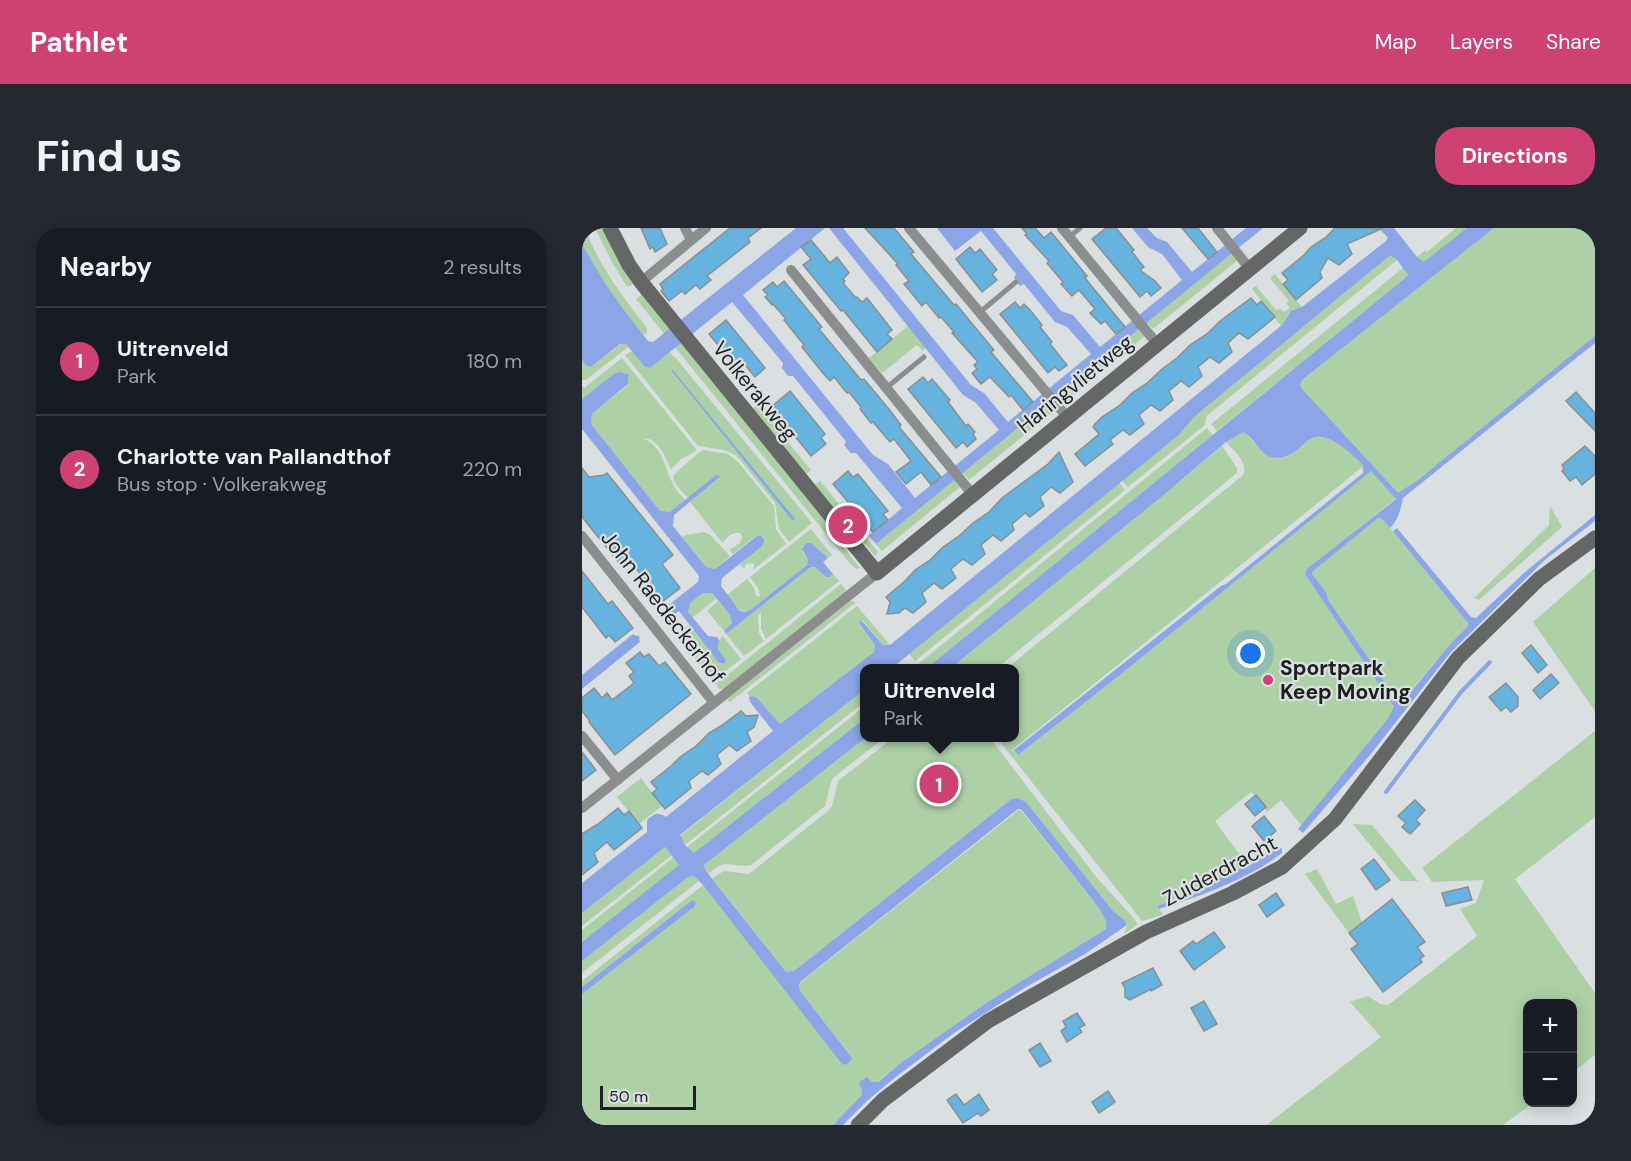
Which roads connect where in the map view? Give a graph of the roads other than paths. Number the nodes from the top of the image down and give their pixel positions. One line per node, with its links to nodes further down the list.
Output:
1 (610, 228): 12 (street, Volkerakweg)
2 (685, 228): 9 (street)
3 (706, 228): 9 (street)
4 (909, 228): 14 (street)
5 (1080, 228): 8 (lane)
6 (1217, 228): 10 (street)
7 (1300, 228): 10 (street, Haringvlietweg)
8 (1066, 232): 15 (street)
9 (691, 240): 12 (street)
10 (1245, 263): 15 (street, Haringvlietweg)
11 (791, 270): 17 (street)
12 (641, 282): 22 (street, Volkerakweg)
13 (1016, 282): 14 (lane)
14 (980, 313): 18 (street)
15 (1158, 345): 18 (street, Haringvlietweg)
16 (924, 357): 17 (lane)
17 (886, 388): 19 (street)
18 (1062, 412): 19 (street, Haringvlietweg)
19 (973, 495): 22 (street, Haringvlietweg)
20 (582, 536): 23 (street, John Raedeckerhof)
21 (1595, 538): 27 (street, Zuiderdracht)
22 (877, 573): 23 (street, John Raedeckerhof)
23 (714, 703): 25 (street, John Raedeckerhof)
24 (582, 736): 25 (street)
25 (618, 780): 26 (street, John Raedeckerhof)
26 (582, 808)
27 (858, 1125)

